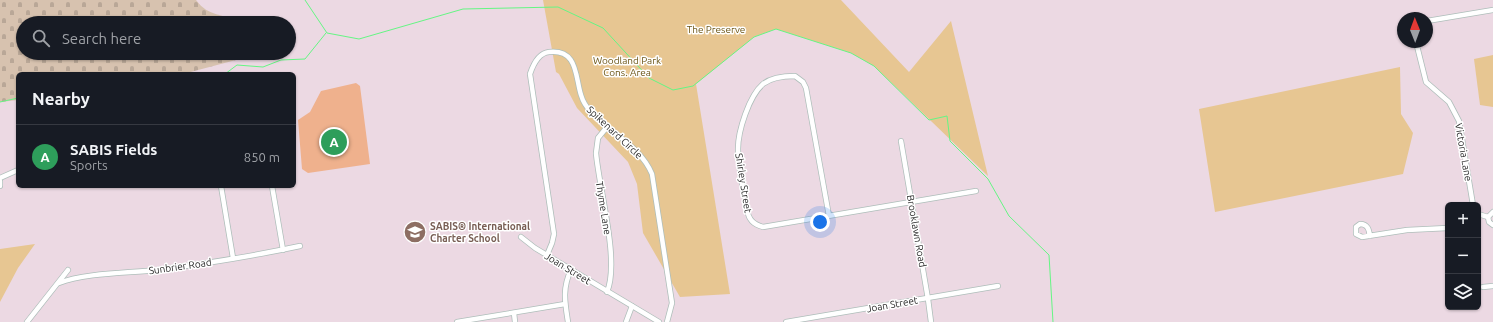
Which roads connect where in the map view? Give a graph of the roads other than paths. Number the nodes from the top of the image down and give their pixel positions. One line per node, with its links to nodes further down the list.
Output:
1 (1493, 10): 2 (street)
2 (1433, 20)
3 (1417, 48): 12 (street, Victoria Lane)
4 (607, 127): 24 (street, Spikenard Circle); 32 (street, Thyme Lane); 43 (street, Spikenard Circle)
5 (901, 141): 13 (street, Brooklawn Road)
6 (16, 171): 7 (street)
7 (0, 180): 8 (street)
8 (0, 186)
9 (221, 188): 25 (street)
10 (272, 188): 23 (street)
11 (976, 191): 13 (street, Shirley Street)
12 (1472, 202)
13 (912, 203): 16 (street, Shirley Street); 33 (street, Brooklawn Road)
14 (1493, 212): 17 (street)
15 (1481, 215): 17 (street)
16 (829, 216): 16 (street, Shirley Street)
17 (1488, 216): 18 (street)
18 (1493, 225)
19 (1445, 228): 20 (street)
20 (1370, 236)
21 (521, 237): 24 (street, Joan Street)
22 (300, 246): 23 (street, Sunbrier Road)
23 (282, 250): 25 (street, Sunbrier Road)
24 (547, 255): 27 (street, Joan Street)
25 (233, 258): 28 (street, Sunbrier Road)
26 (68, 270): 28 (street)
27 (571, 270): 32 (street, Joan Street); 34 (street)
28 (59, 283): 37 (street)
29 (998, 286): 33 (street, Joan Street)
30 (1493, 286): 31 (street)
31 (1483, 287)
32 (607, 292): 35 (street, Joan Street)
33 (928, 298): 44 (street, Joan Street); 45 (street, Brooklawn Road)
34 (565, 304): 36 (street); 40 (street)
35 (632, 306): 41 (street); 42 (street, Joan Street)
36 (514, 313): 38 (street); 39 (street)
37 (27, 322)
38 (457, 322)
39 (515, 322)
40 (568, 322)
41 (626, 322)
42 (658, 322)
43 (667, 322)
44 (786, 322)
45 (931, 322)

